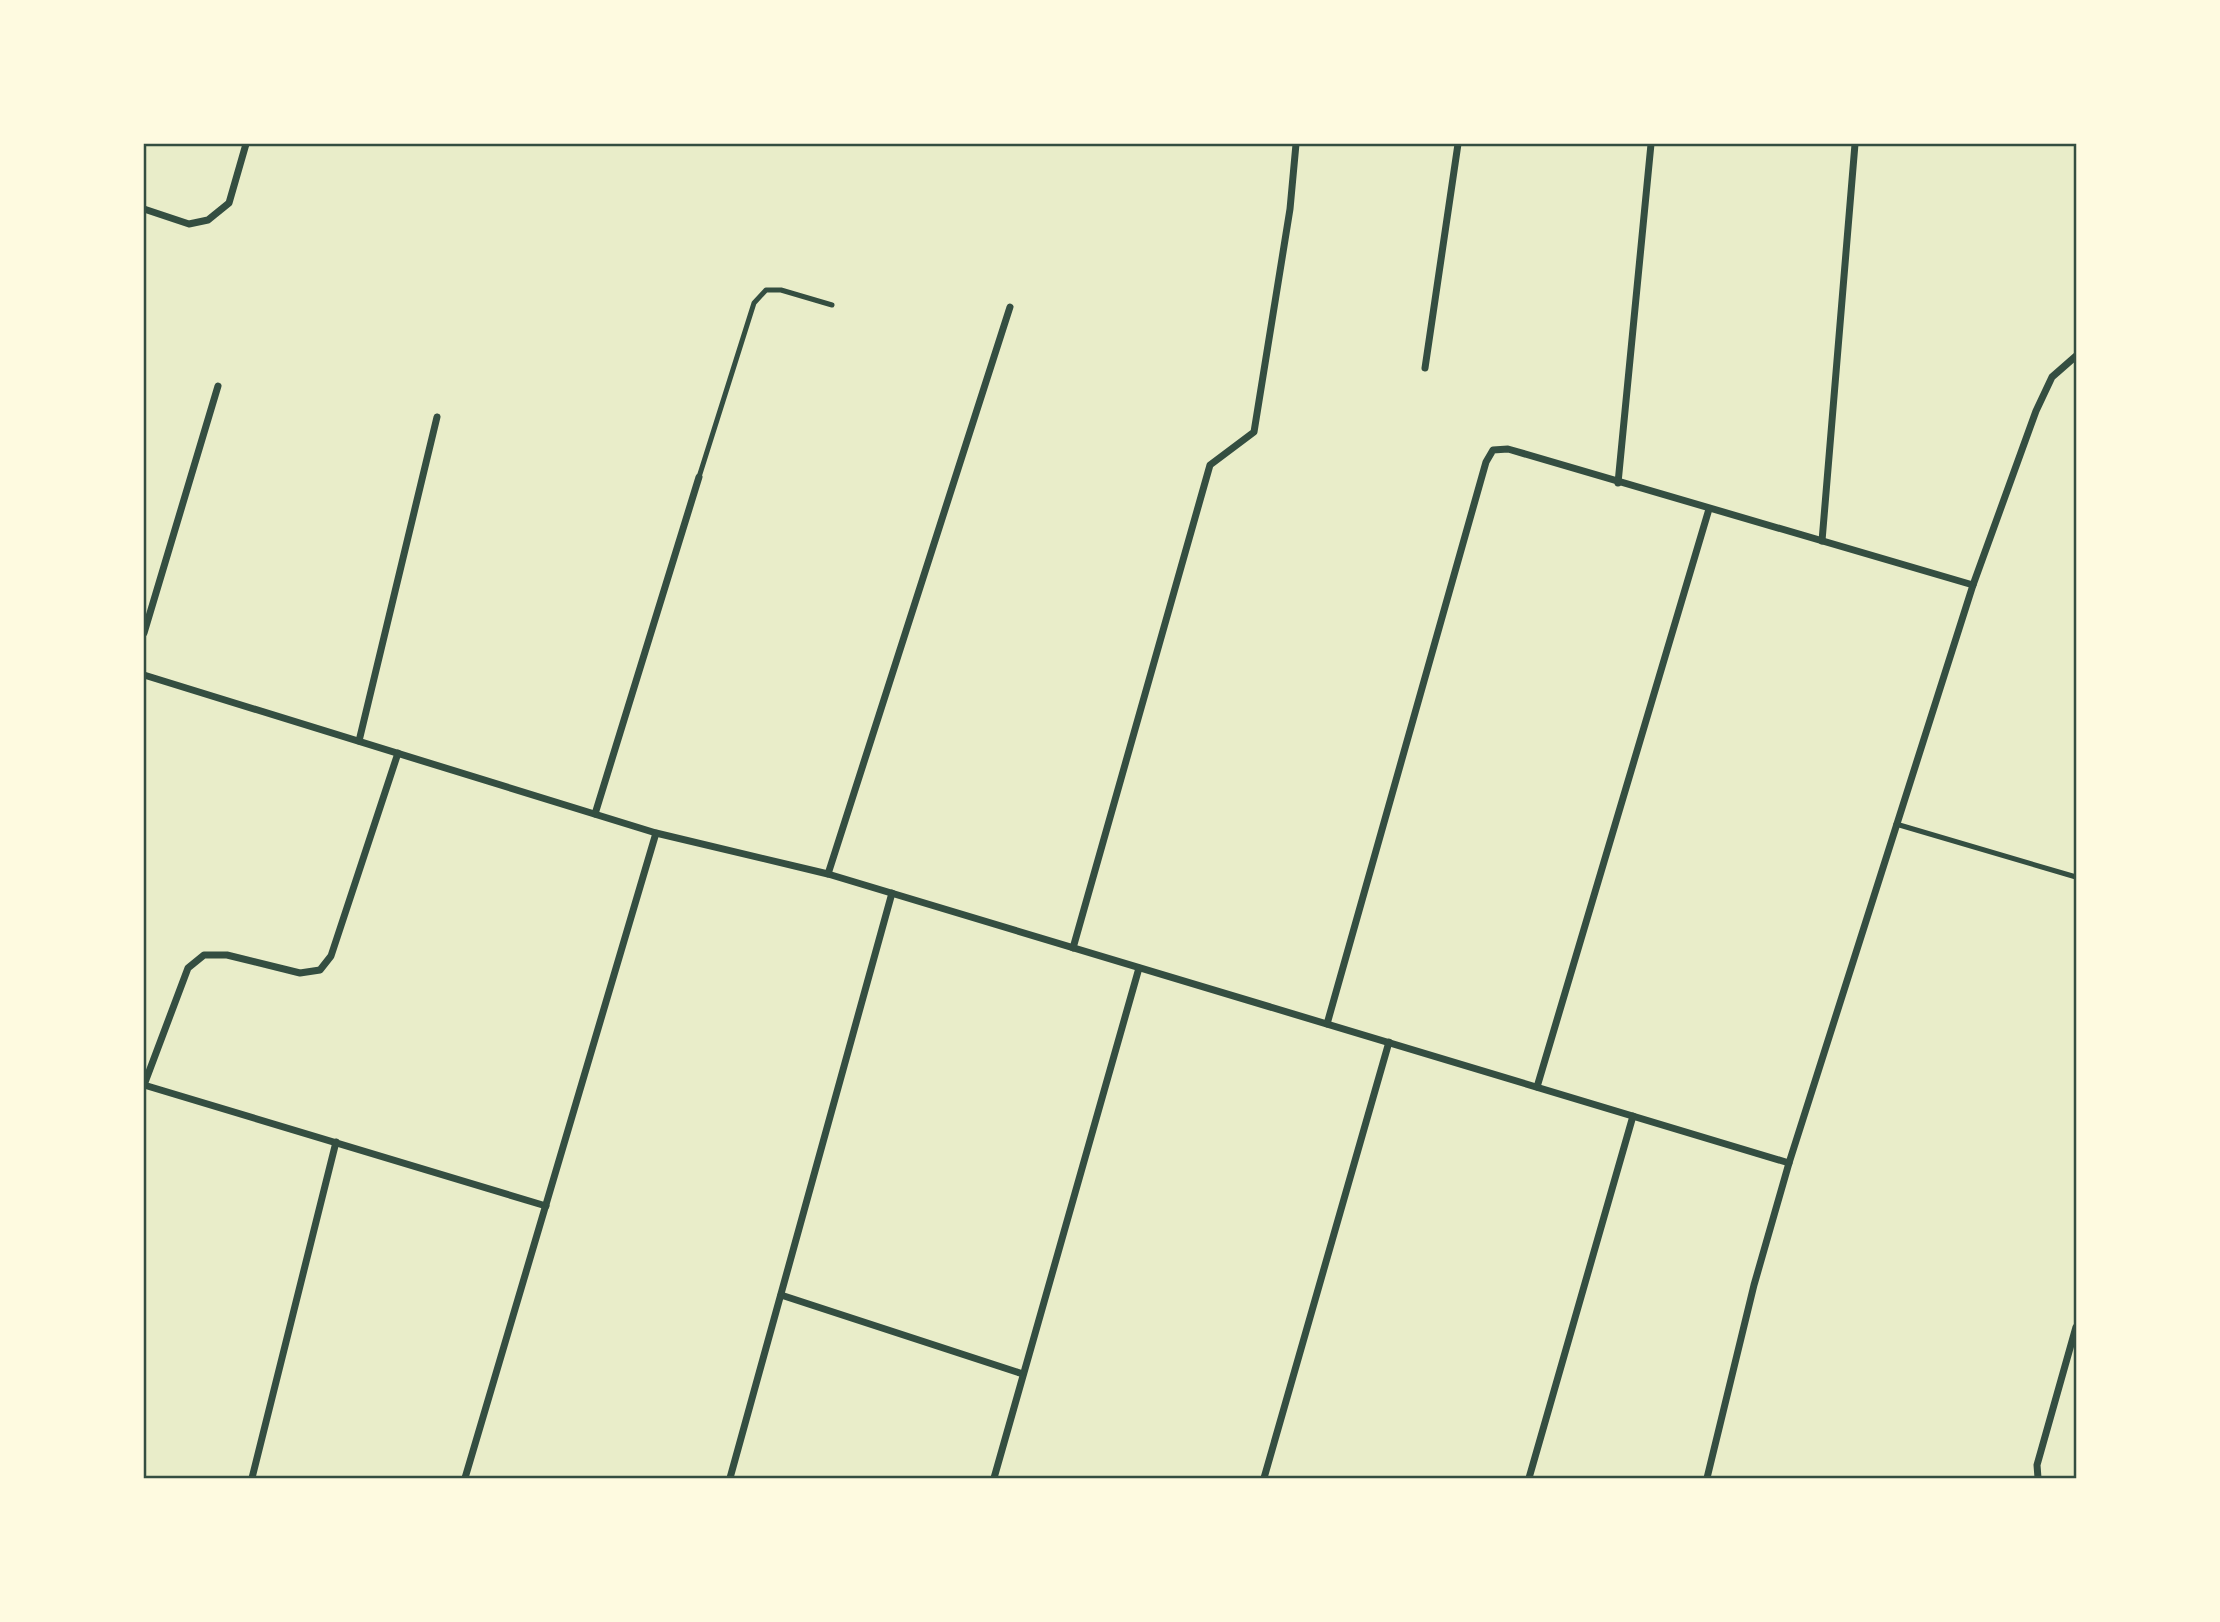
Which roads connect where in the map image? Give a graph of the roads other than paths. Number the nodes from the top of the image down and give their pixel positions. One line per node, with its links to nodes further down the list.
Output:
1 (246, 144): 6 (street)
2 (1296, 144): 28 (street)
3 (1458, 144): 10 (street)
4 (1651, 144): 14 (street)
5 (1855, 144): 16 (street)
6 (144, 209)
7 (832, 305): 13 (lane)
8 (1010, 307): 25 (street)
9 (2077, 356): 17 (street)
10 (1425, 368)
11 (218, 386): 18 (street)
12 (437, 417): 20 (street)
13 (699, 477): 22 (street)
14 (1618, 483): 15 (street); 30 (street)
15 (1709, 509): 16 (street); 32 (street)
16 (1822, 541): 17 (street)
17 (1973, 585): 23 (street)
18 (144, 633)
19 (144, 675): 20 (street)
20 (359, 741): 21 (street)
21 (398, 753): 22 (street); 34 (street)
22 (595, 814): 24 (street)
23 (1896, 824): 26 (lane); 35 (street)
24 (656, 833): 25 (street); 36 (street)
25 (828, 874): 27 (street)
26 (2077, 877)
27 (892, 893): 28 (street); 37 (street)
28 (1073, 948): 29 (street)
29 (1139, 968): 30 (street); 39 (street)
30 (1327, 1024): 31 (street)
31 (1389, 1042): 32 (street); 44 (street)
32 (1537, 1087): 33 (street)
33 (1633, 1116): 35 (street); 45 (street)
34 (336, 1142): 36 (street); 41 (street)
35 (1789, 1163): 46 (street)
36 (546, 1206): 42 (street)
37 (781, 1295): 39 (street); 40 (street)
38 (2077, 1327): 47 (street)
39 (1023, 1374): 43 (street)
40 (731, 1478)
41 (252, 1479)
42 (465, 1479)
43 (994, 1479)
44 (1264, 1479)
45 (1529, 1479)
46 (1707, 1479)
47 (2038, 1479)

